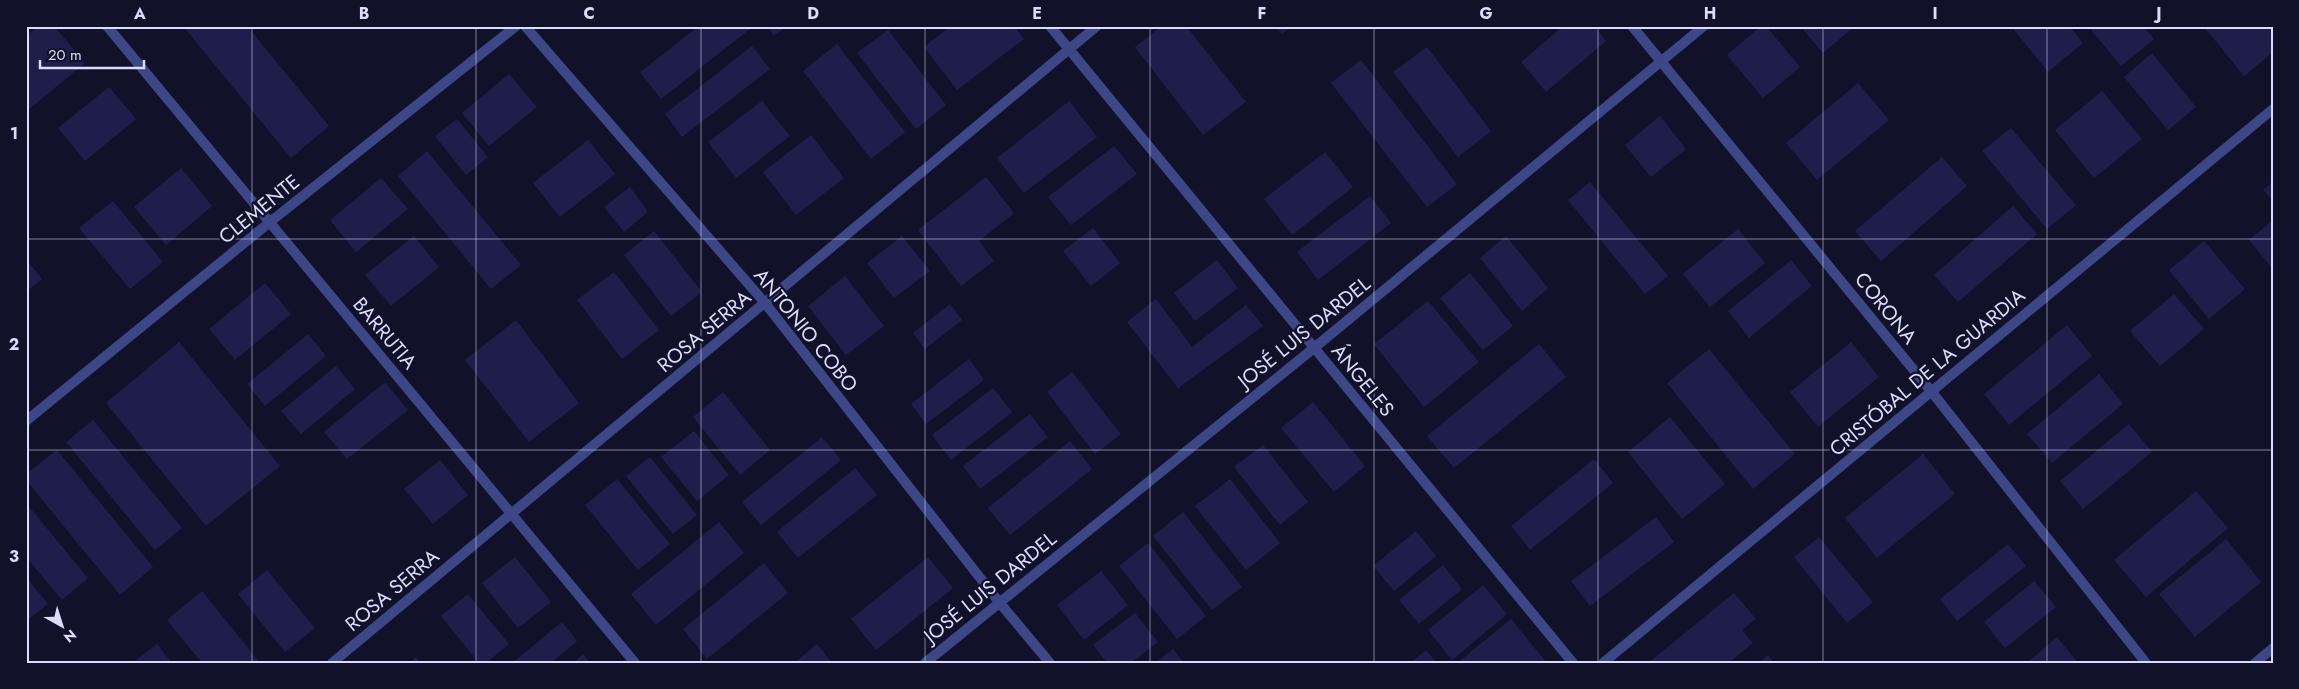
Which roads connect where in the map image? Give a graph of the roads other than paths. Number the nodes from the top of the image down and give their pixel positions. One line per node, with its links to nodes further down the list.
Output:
1 (107, 26): 11 (street, BARRUTIA)
2 (516, 26): 11 (street, CLEMENTE)
3 (526, 26): 12 (street, ANTONIO COBO)
4 (1050, 26): 8 (street, ÁNGELES)
5 (1097, 26): 8 (street, ROSA SERRA)
6 (1632, 26): 9 (street, CORONA)
7 (1704, 26): 9 (street, JOSÉ LUIS DARDEL)
8 (1069, 50): 12 (street, ROSA SERRA); 13 (street, ÁNGELES)
9 (1660, 61): 13 (street, JOSÉ LUIS DARDEL); 14 (street, CORONA)
10 (2273, 109): 14 (street, CRISTÓBAL DE LA GUARDIA)
11 (270, 222): 15 (street, CLEMENTE); 16 (street, BARRUTIA)
12 (765, 303): 16 (street, ROSA SERRA); 17 (street, ANTONIO COBO)
13 (1314, 348): 17 (street, JOSÉ LUIS DARDEL); 23 (street, ÁNGELES)
14 (1931, 391): 24 (street, CRISTÓBAL DE LA GUARDIA); 25 (street, CORONA)
15 (26, 421)
16 (512, 513): 19 (street, ROSA SERRA); 20 (street, BARRUTIA)
17 (999, 602): 21 (street, JOSÉ LUIS DARDEL); 22 (street, ANTONIO COBO)
18 (2273, 648): 26 (street)
19 (332, 663)
20 (635, 663)
21 (926, 663)
22 (1050, 663)
23 (1573, 663)
24 (1603, 663)
25 (2146, 663)
26 (2255, 663)

